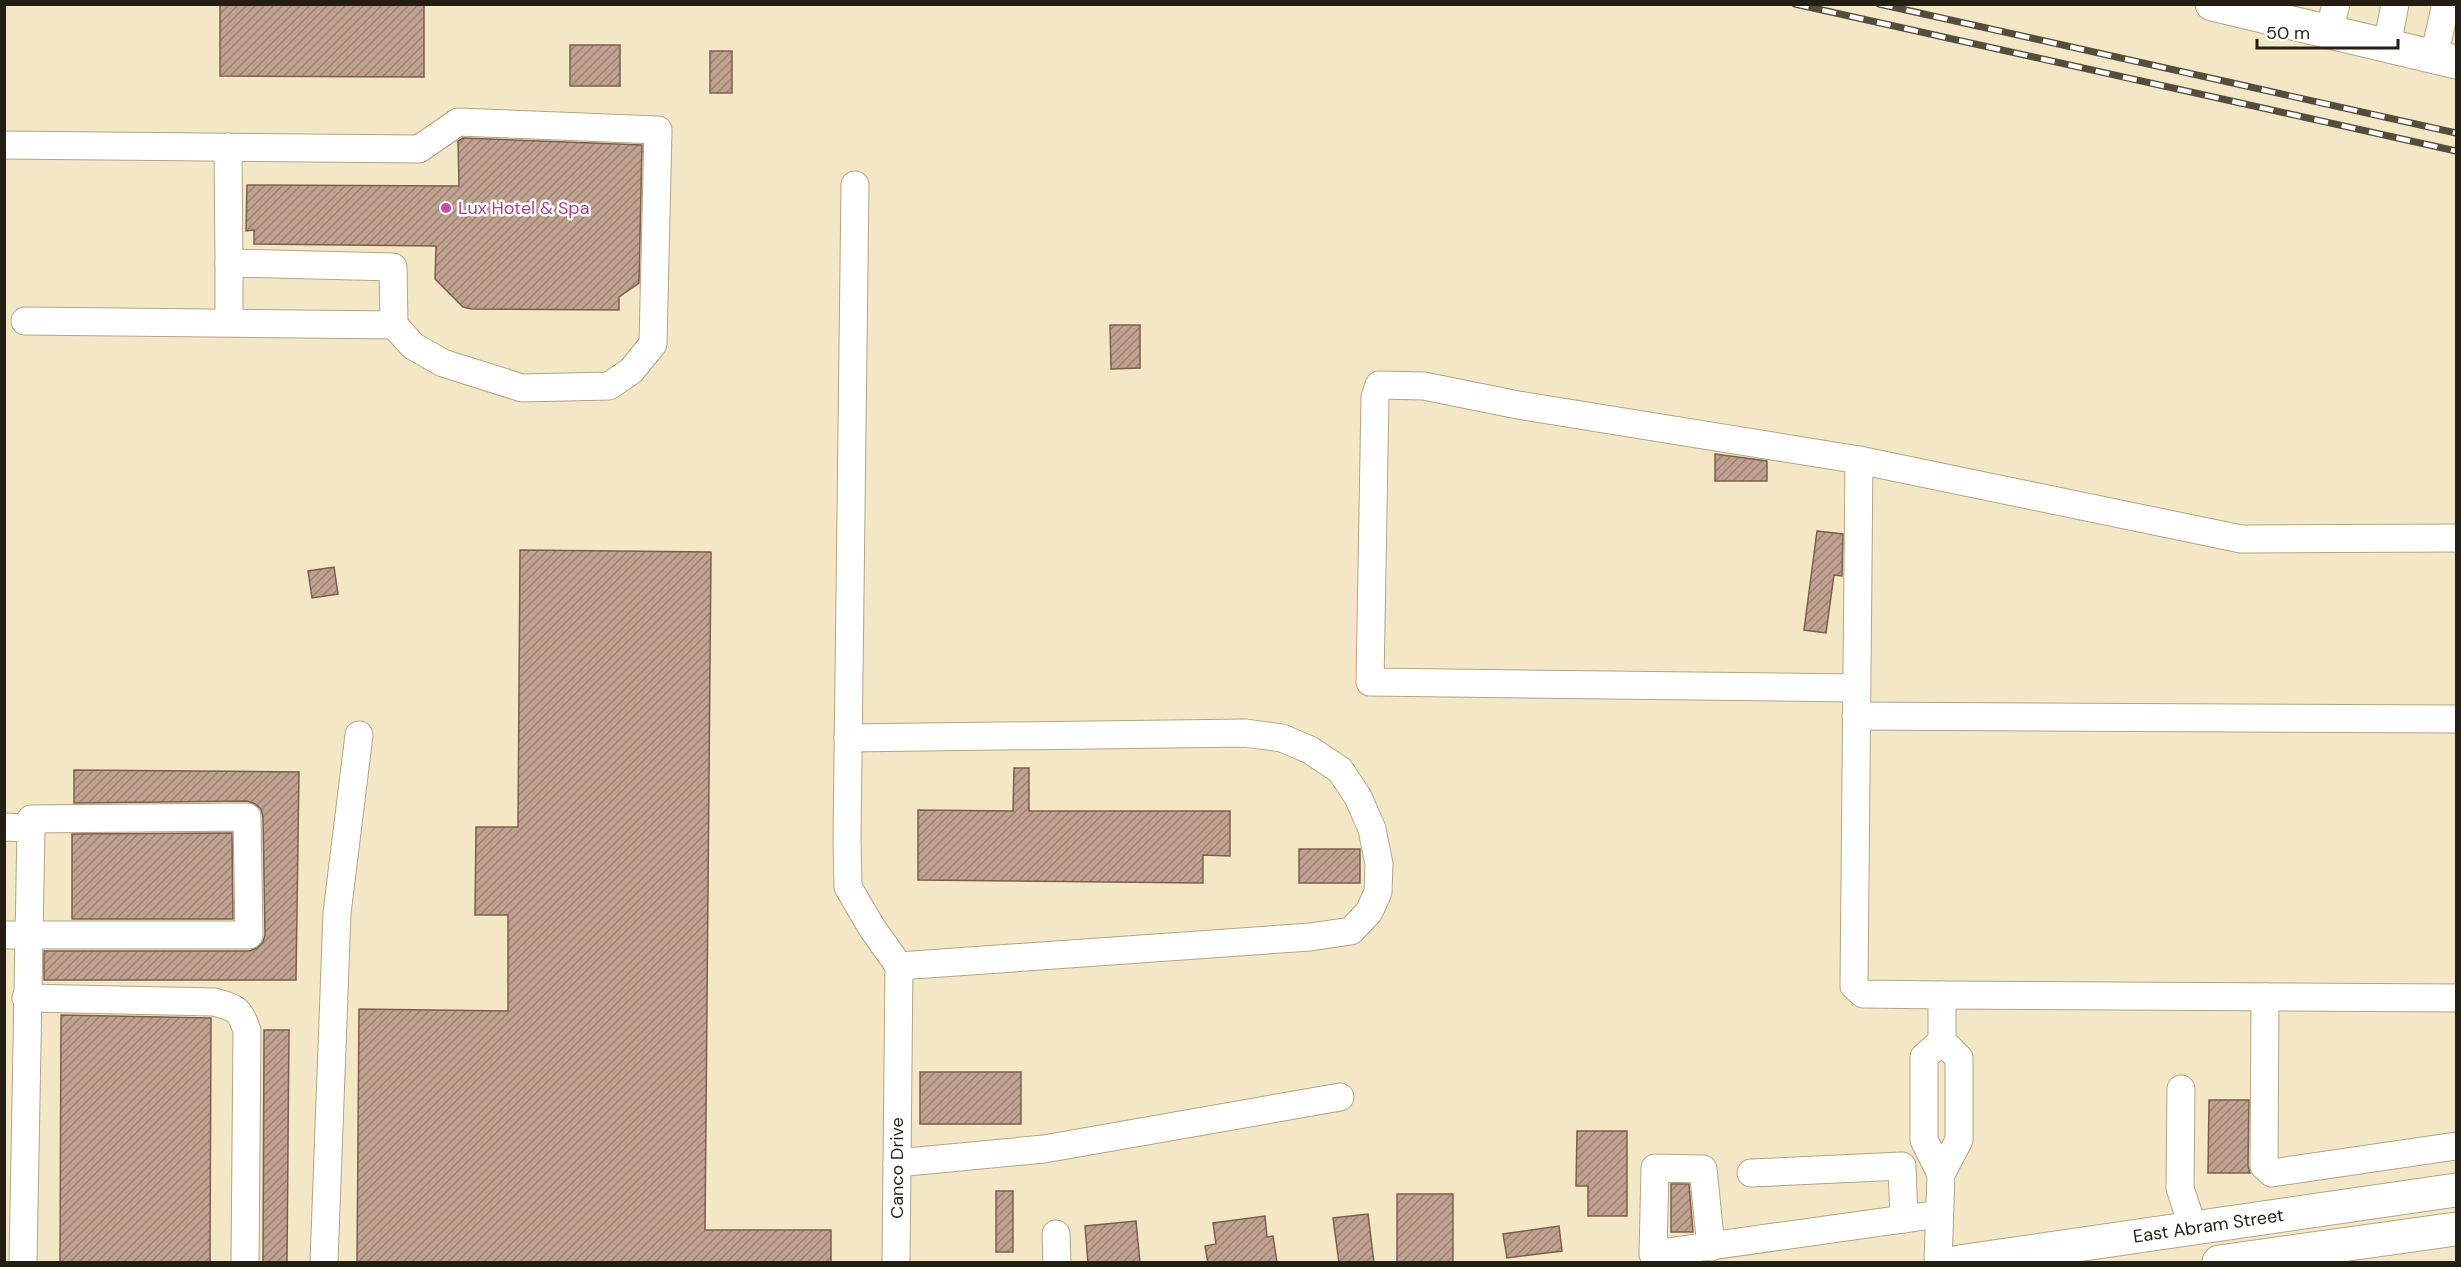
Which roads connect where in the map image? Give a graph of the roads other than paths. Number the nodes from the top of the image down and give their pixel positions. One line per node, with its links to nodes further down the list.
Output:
1 (2211, 4): 4 (main road)
2 (2396, 4): 6 (street)
3 (2446, 4): 7 (street)
4 (2255, 9): 5 (main road)
5 (2333, 18): 6 (main road)
6 (2387, 45): 7 (main road)
7 (2445, 59)
8 (4, 145): 9 (street)
9 (228, 147): 11 (street); 14 (street)
10 (855, 185): 21 (street)
11 (229, 263): 13 (street); 14 (street)
12 (26, 321): 13 (street)
13 (229, 322): 14 (street)
14 (394, 325)
15 (1859, 460): 16 (street); 17 (street); 17 (street)
16 (2457, 538)
17 (1856, 688): 18 (street)
18 (1856, 716): 19 (street); 26 (street)
19 (2457, 719)
20 (359, 735): 47 (street)
21 (848, 738): 25 (street); 25 (street)
22 (4, 827): 23 (street)
23 (31, 828): 24 (street); 24 (street)
24 (16, 935): 28 (street)
25 (899, 966): 33 (street, Canco Drive)
26 (1942, 995): 27 (street); 36 (street)
27 (2265, 997): 29 (street); 32 (street)
28 (26, 998): 37 (street); 46 (street)
29 (2457, 998)
30 (2181, 1089): 39 (street)
31 (1340, 1097): 33 (street)
32 (2457, 1146)
33 (897, 1163): 48 (street, Canco Drive)
34 (1751, 1173): 38 (street)
35 (2457, 1190): 39 (main road, East Abram Street)
36 (1939, 1214): 38 (street); 50 (street)
37 (14, 1215): 45 (street)
38 (1904, 1219): 42 (street)
39 (2193, 1228): 43 (main road, East Abram Street)
40 (2457, 1229): 44 (main road, East Abram Street)
41 (1056, 1234): 49 (street)
42 (1711, 1247)
43 (2078, 1253): 51 (main road, East Abram Street)
44 (2234, 1262)
45 (23, 1263)
46 (245, 1263)
47 (324, 1263)
48 (896, 1263)
49 (1058, 1263)
50 (1938, 1263)
51 (1959, 1263)

